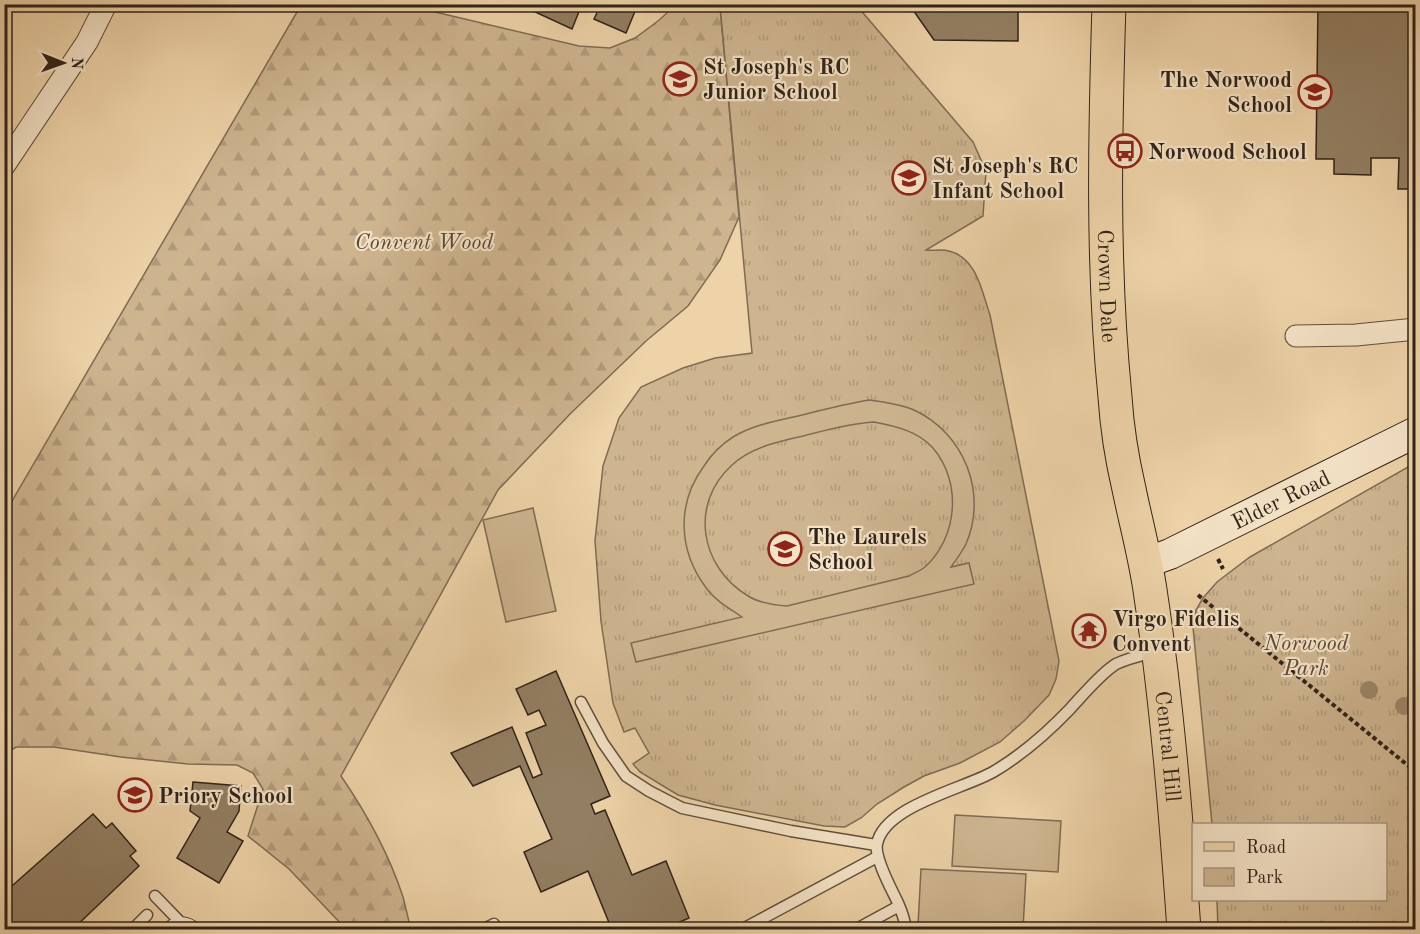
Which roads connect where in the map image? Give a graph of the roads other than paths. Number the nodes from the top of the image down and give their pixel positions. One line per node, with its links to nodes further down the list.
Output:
1 (106, 4): 3 (street)
2 (1109, 4): 7 (main road, Crown Dale)
3 (4, 166)
4 (1416, 329): 5 (street)
5 (1296, 336)
6 (1416, 432): 7 (main road, Elder Road)
7 (1145, 563): 8 (main road, Central Hill)
8 (1158, 651): 10 (lane); 22 (main road, Central Hill)
9 (581, 702): 10 (lane)
10 (876, 845): 11 (lane)
11 (878, 857): 13 (lane); 19 (lane)
12 (155, 896): 15 (lane)
13 (899, 906): 20 (lane); 21 (lane)
14 (147, 915): 16 (lane)
15 (182, 929)
16 (132, 930)
17 (482, 930): 18 (lane)
18 (498, 930)
19 (741, 930)
20 (855, 930)
21 (906, 930)
22 (1184, 930)

